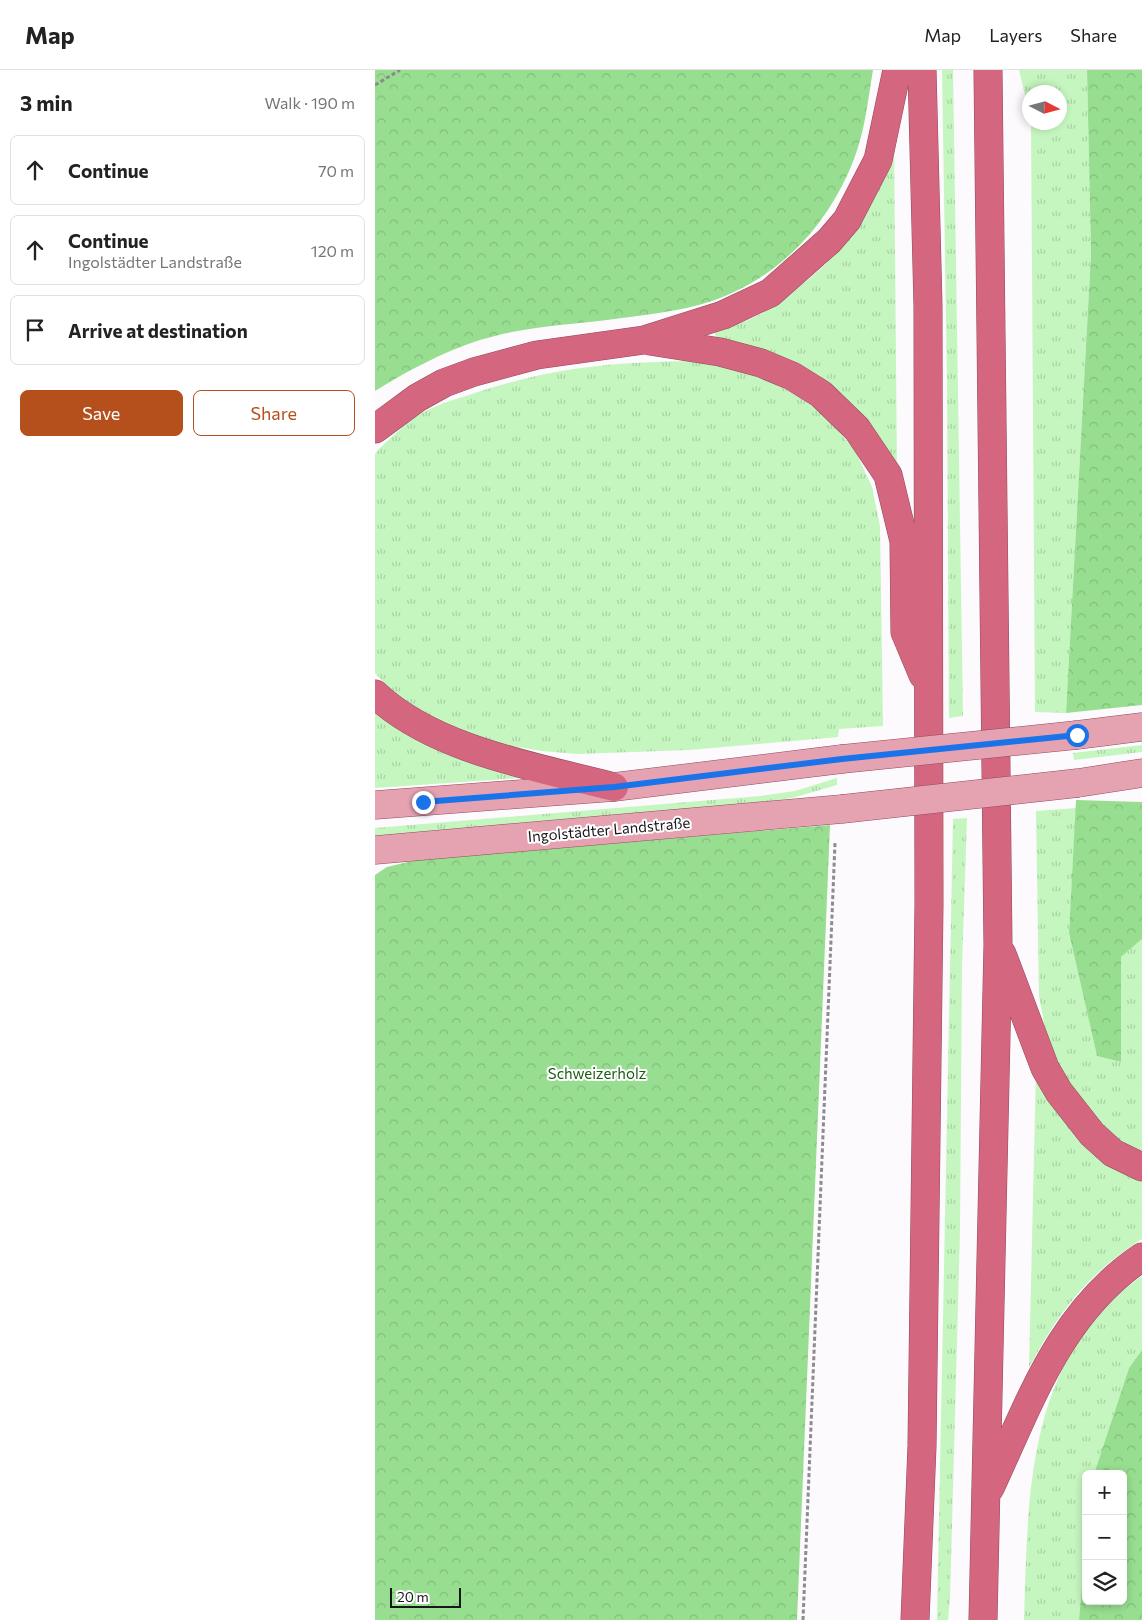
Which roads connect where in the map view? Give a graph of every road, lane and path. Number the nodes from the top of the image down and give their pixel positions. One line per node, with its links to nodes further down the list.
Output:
1 (400, 70): 5 (path)
2 (897, 70): 6 (highway)
3 (922, 70): 8 (highway)
4 (988, 70): 16 (highway)
5 (375, 85)
6 (644, 340): 7 (highway); 8 (highway)
7 (375, 429)
8 (928, 687): 21 (highway)
9 (375, 694): 12 (highway)
10 (1142, 727): 12 (main road, bridge)
11 (1142, 773): 15 (main road, Ingolstädter Landstraße, bridge)
12 (614, 787): 13 (main road)
13 (375, 805)
14 (835, 844): 20 (path)
15 (375, 850)
16 (998, 945): 17 (highway); 19 (highway)
17 (1142, 1167)
18 (1142, 1257): 19 (highway)
19 (985, 1498): 22 (highway)
20 (803, 1620)
21 (915, 1620)
22 (983, 1620)

